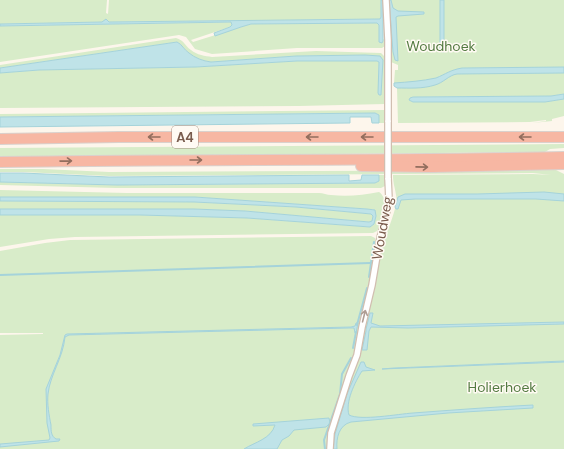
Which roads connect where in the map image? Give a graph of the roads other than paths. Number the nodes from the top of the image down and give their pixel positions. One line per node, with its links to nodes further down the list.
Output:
1 (386, 0): 8 (street, Woudweg, one-way to 1, bridge)
2 (564, 137): 3 (highway, A4, one-way to 3)
3 (0, 139)
4 (564, 157): 5 (highway, A4)
5 (272, 161): 6 (highway, A4, one-way to 5); 7 (highway, A4, one-way to 7)
6 (0, 162)
7 (564, 164)
8 (330, 449)

